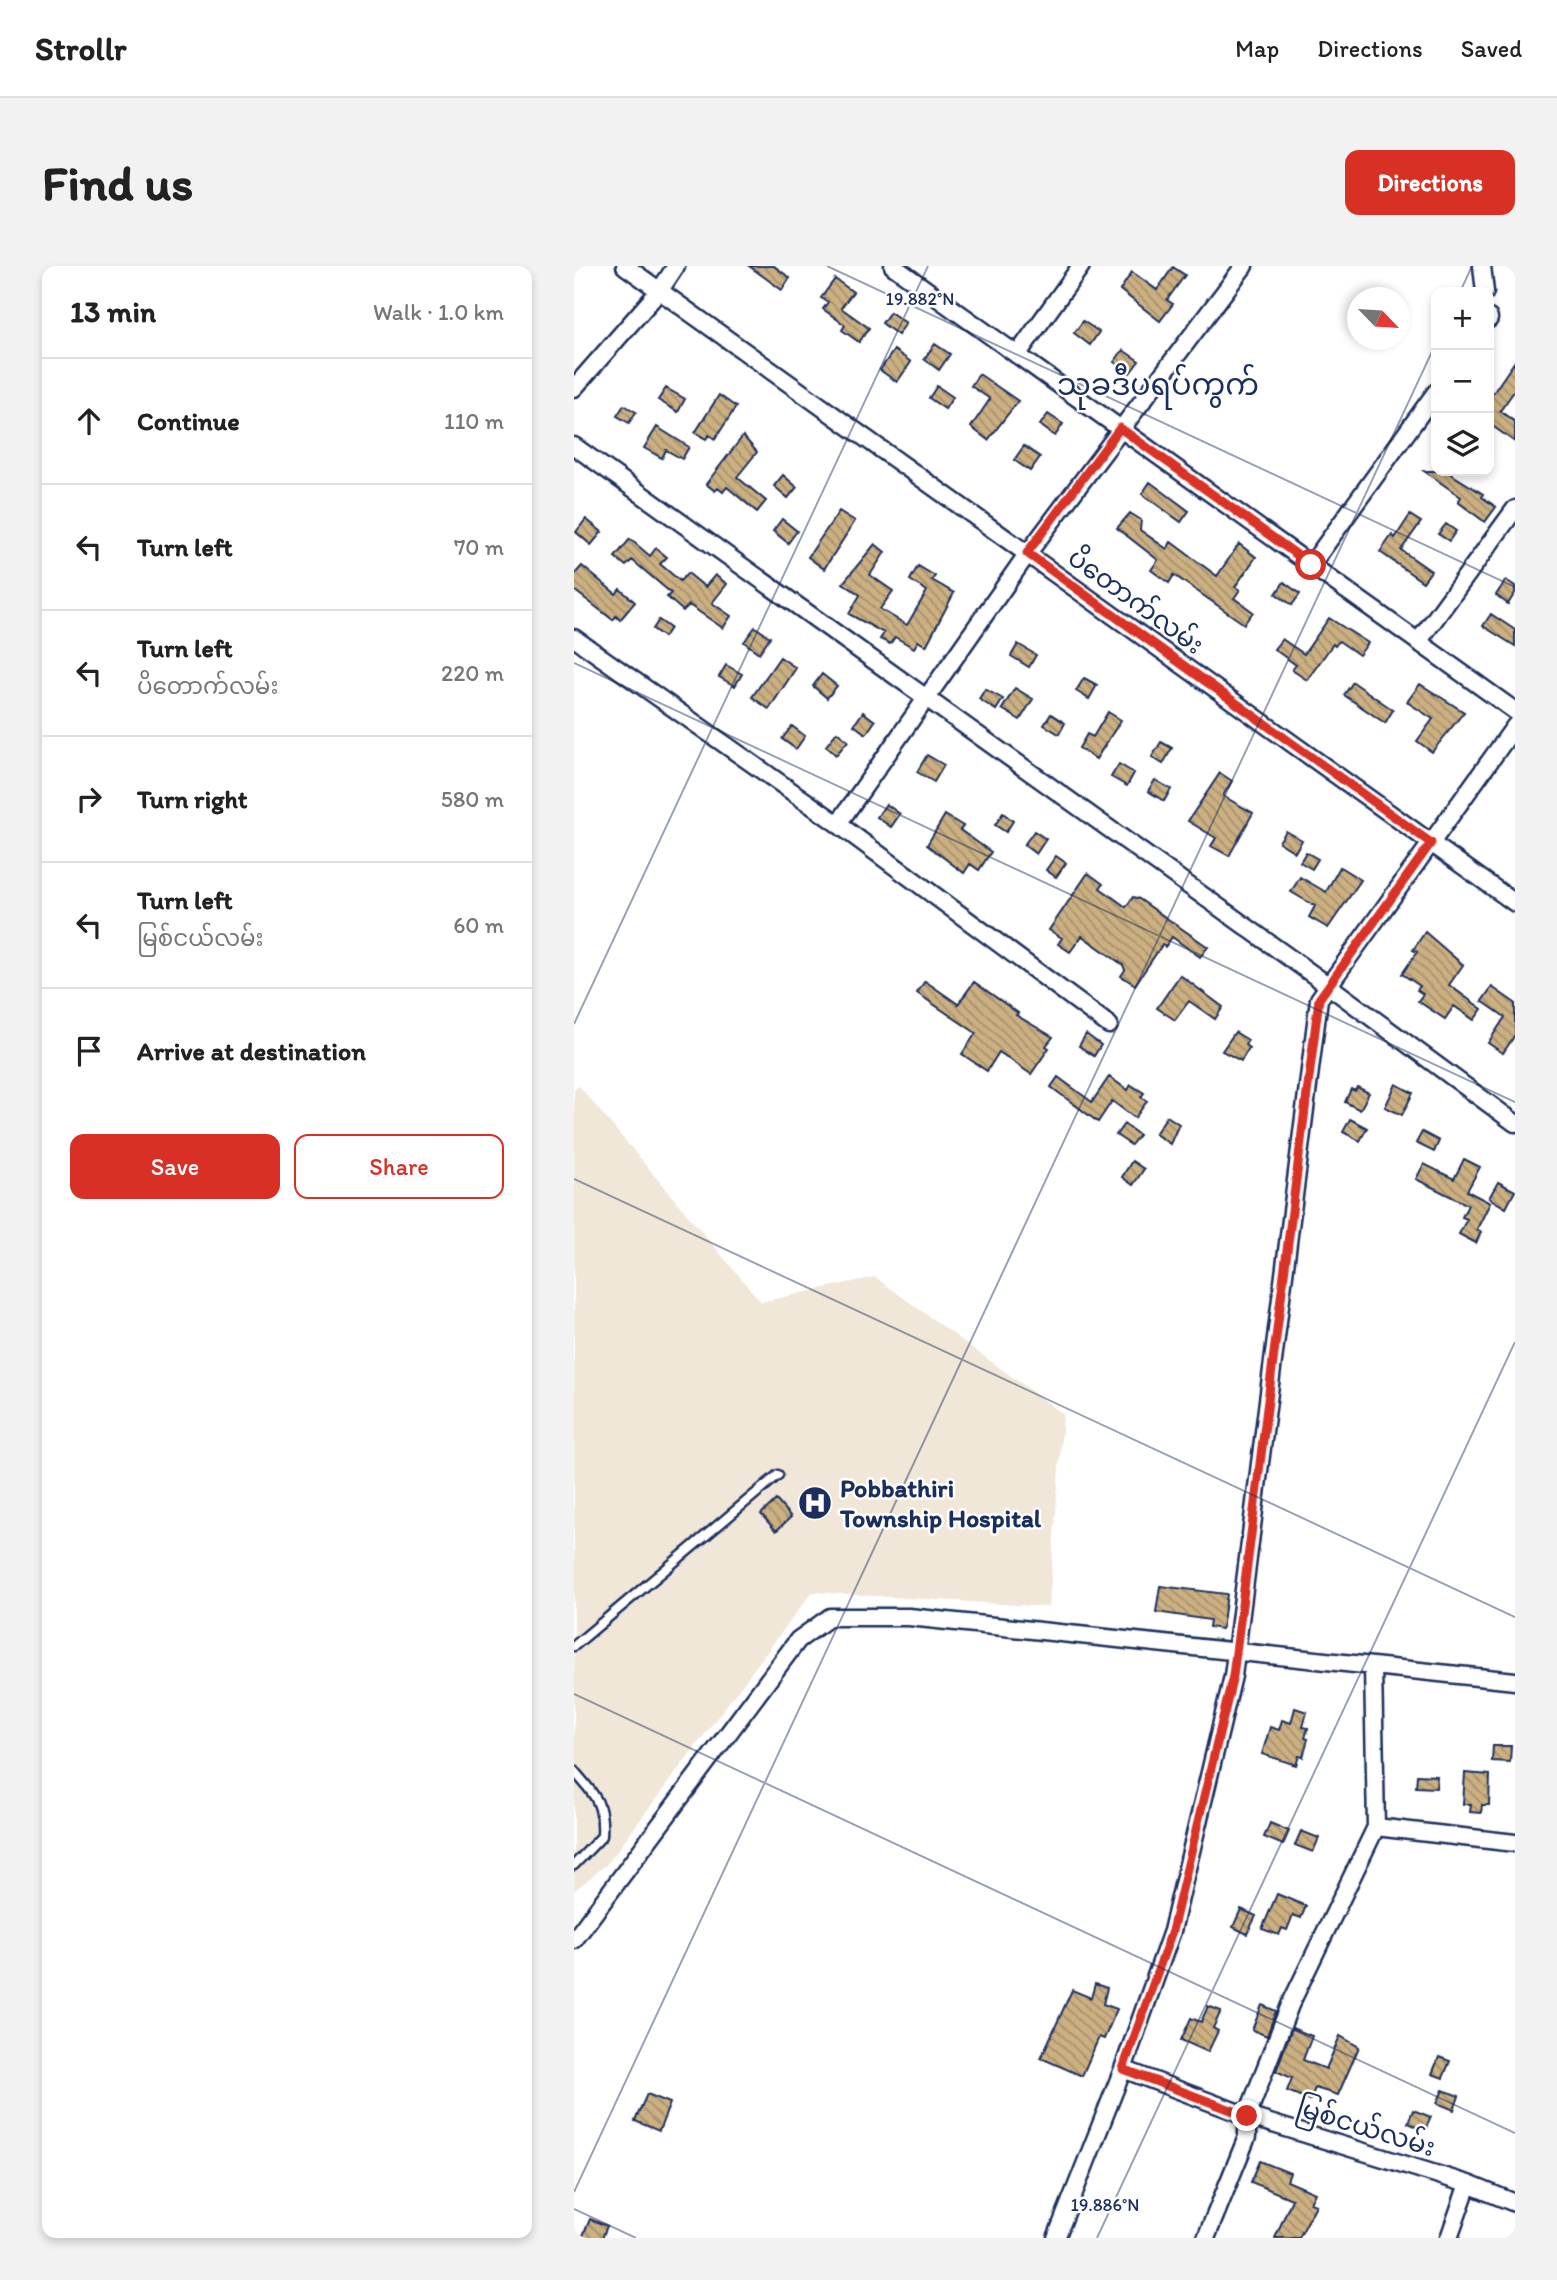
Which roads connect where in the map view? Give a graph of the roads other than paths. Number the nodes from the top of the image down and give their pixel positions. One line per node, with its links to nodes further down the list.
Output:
1 (625, 266): 8 (street, ပိတောက်လမ်း)
2 (676, 266): 8 (street)
3 (893, 266): 9 (street)
4 (1081, 266): 9 (street)
5 (1244, 266): 12 (street)
6 (1482, 266): 7 (street)
7 (1484, 287)
8 (660, 290): 10 (street); 15 (street, ပိတောက်လမ်း)
9 (1017, 355): 12 (street)
10 (574, 388)
11 (1431, 399): 16 (street)
12 (1120, 428): 15 (street); 16 (street)
13 (574, 446): 19 (street)
14 (1515, 509): 18 (street)
15 (1027, 553): 19 (street); 23 (street, ပိတောက်လမ်း)
16 (1311, 565): 18 (street)
17 (574, 638): 22 (street)
18 (1418, 642): 20 (street)
19 (925, 699): 22 (street); 25 (street)
20 (1515, 711)
21 (1515, 726): 23 (street)
22 (838, 824): 26 (street)
23 (1431, 843): 24 (street, ပိတောက်လမ်း); 25 (street)
24 (1515, 903)
25 (1329, 986): 27 (street); 30 (street)
26 (1109, 1025)
27 (1515, 1123)
28 (778, 1475): 29 (lane)
29 (574, 1646)
30 (1237, 1651): 31 (street); 37 (street); 38 (street)
31 (1373, 1666): 32 (street); 34 (street)
32 (1515, 1681)
33 (574, 1771): 36 (lane)
34 (1376, 1826): 35 (street); 39 (street)
35 (1515, 1843)
36 (574, 1865)
37 (574, 1940)
38 (1123, 2069): 39 (street, မြစ်ငယ်လမ်း); 42 (street)
39 (1247, 2116): 40 (street, မြစ်ငယ်လမ်း); 43 (street)
40 (1468, 2184): 41 (street, မြစ်ငယ်လမ်း); 44 (street)
41 (1515, 2203)
42 (1056, 2238)
43 (1206, 2238)
44 (1449, 2238)

